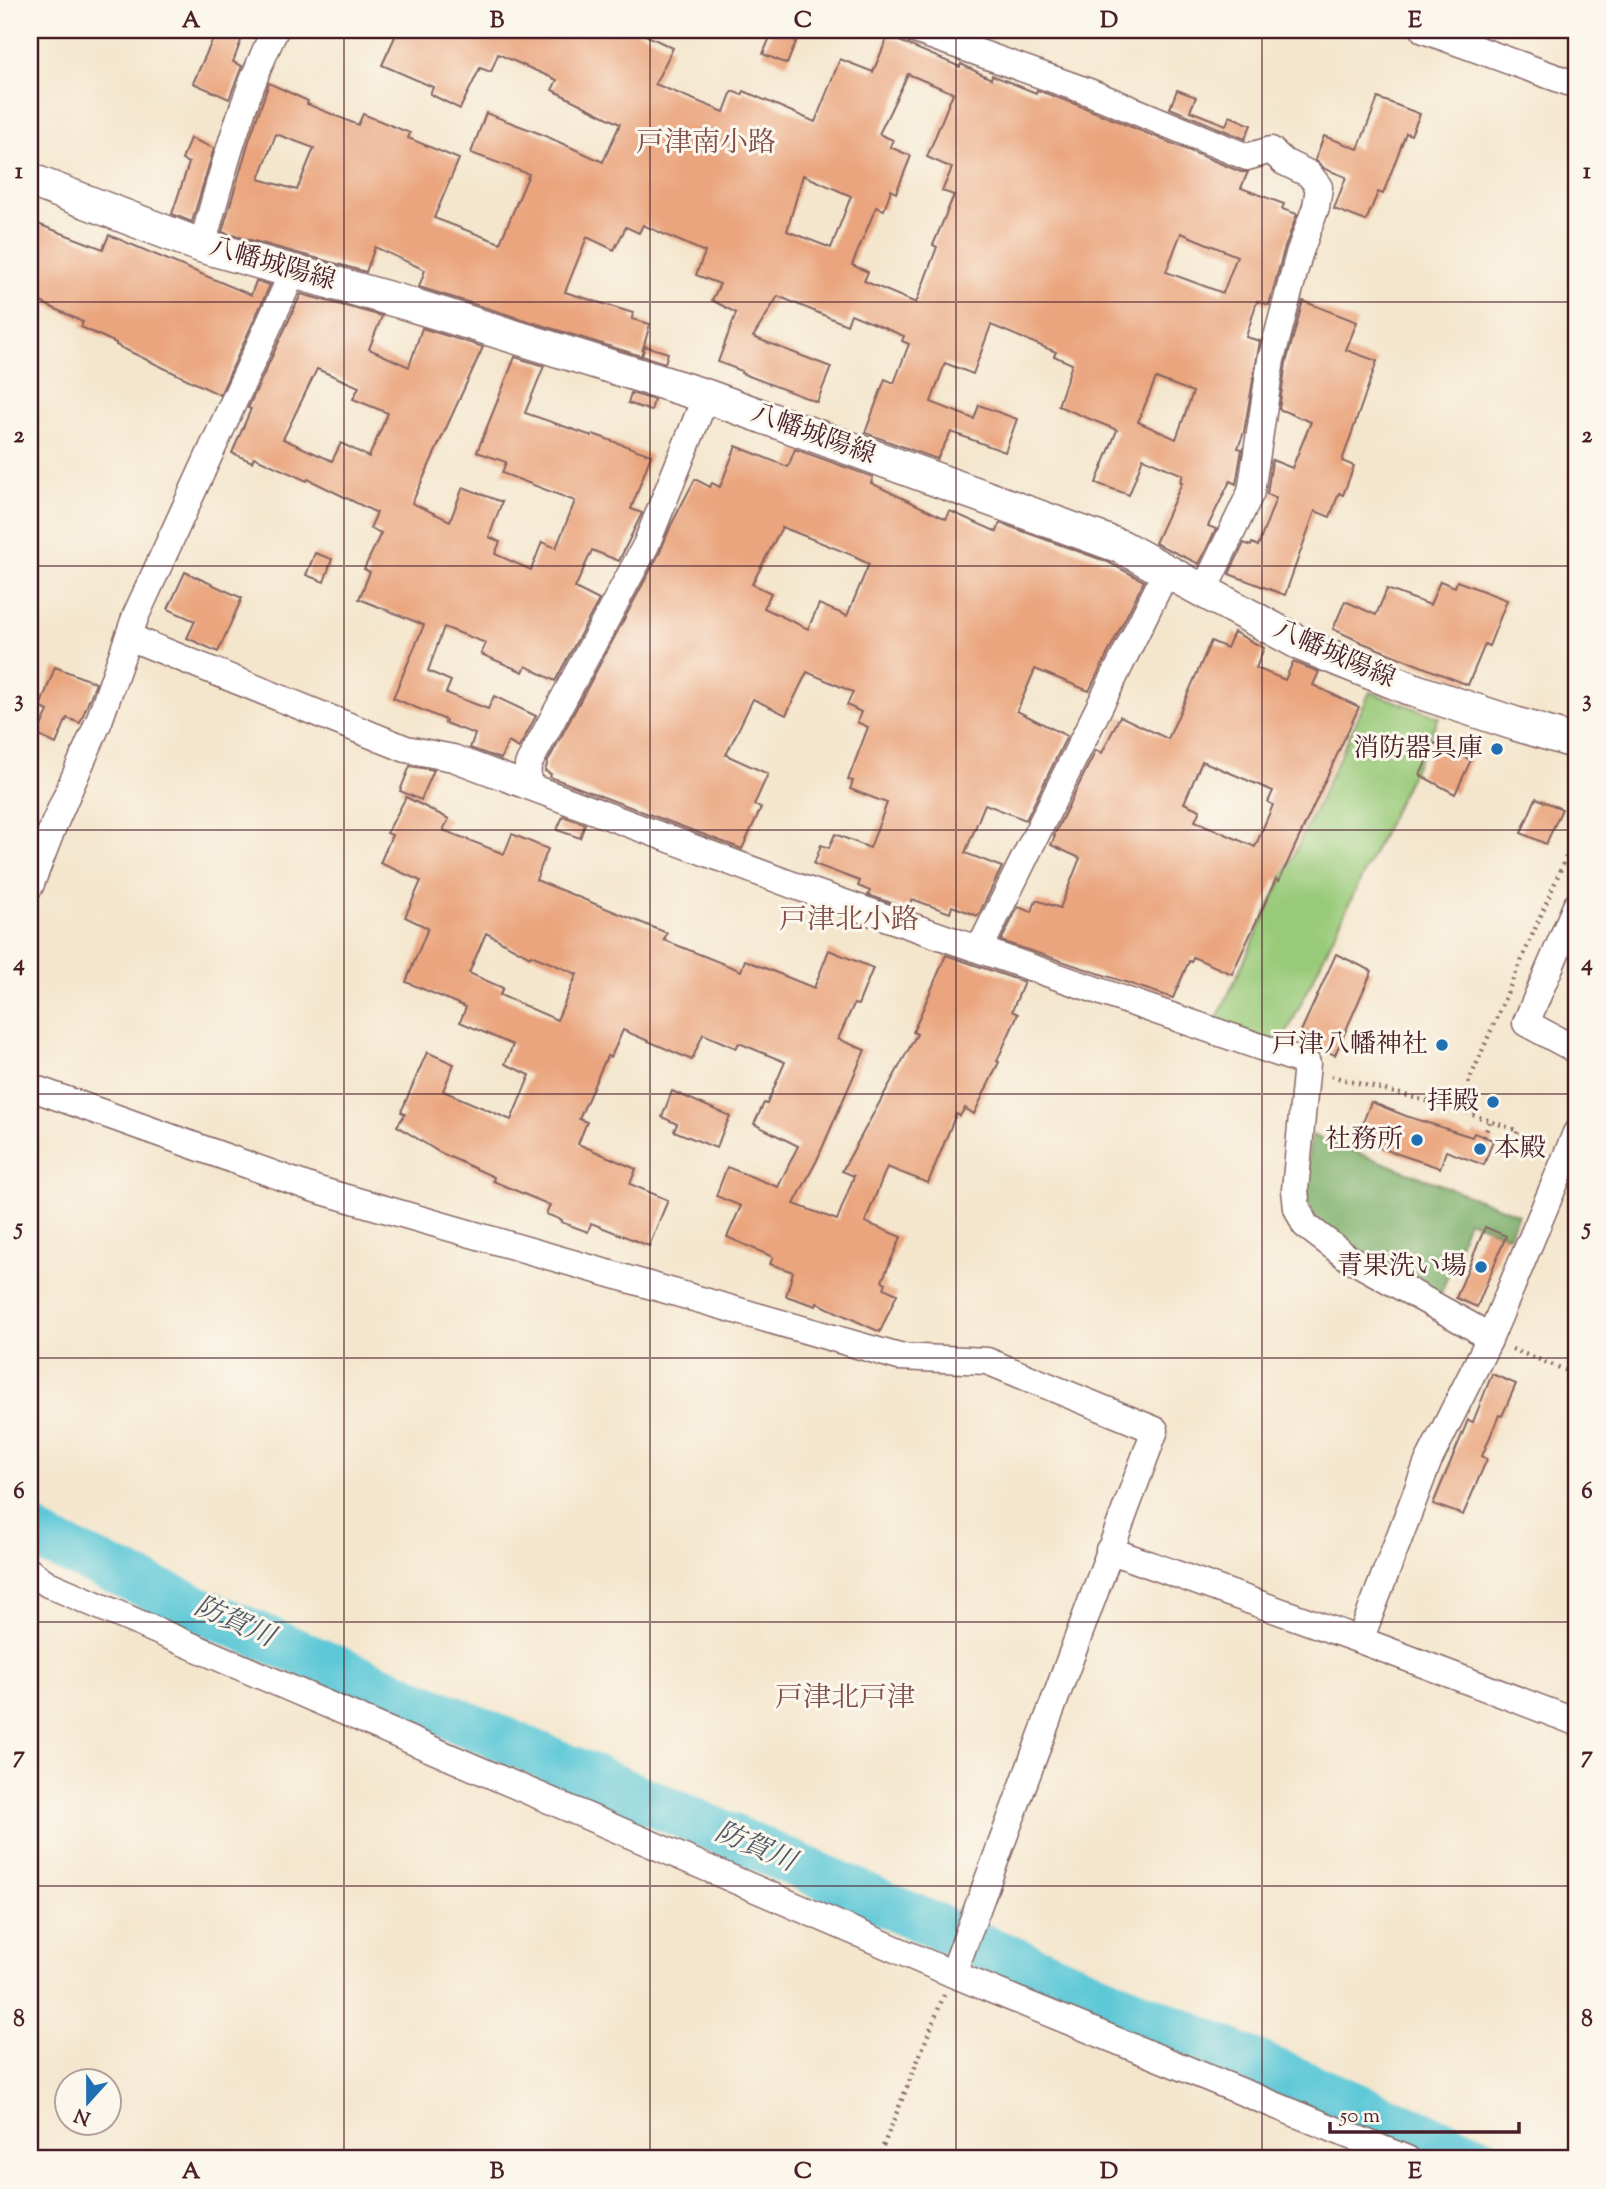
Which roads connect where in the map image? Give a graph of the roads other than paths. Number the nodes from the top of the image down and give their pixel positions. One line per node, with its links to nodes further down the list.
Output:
1 (275, 30): 6 (street)
2 (915, 30): 10 (street)
3 (1424, 30): 4 (street)
4 (1576, 85)
5 (30, 180): 6 (main road, 八幡城陽線)
6 (202, 246): 7 (main road, 八幡城陽線)
7 (294, 270): 8 (main road, 八幡城陽線); 11 (street)
8 (706, 396): 9 (main road, 八幡城陽線); 13 (street)
9 (1167, 570): 10 (main road, 八幡城陽線); 16 (street)
10 (1203, 592): 12 (main road, 八幡城陽線)
11 (129, 637): 13 (street); 14 (street)
12 (1576, 742)
13 (527, 785): 16 (street)
14 (30, 886)
15 (1576, 906): 17 (street)
16 (980, 948): 20 (street)
17 (1576, 1050)
18 (30, 1087): 21 (street)
19 (1576, 1133): 20 (street)
20 (1489, 1340): 23 (street)
21 (1109, 1550): 23 (street); 25 (street)
22 (30, 1572): 25 (street)
23 (1360, 1640): 24 (street)
24 (1576, 1722)
25 (953, 1974): 26 (street)
26 (1407, 2159)

